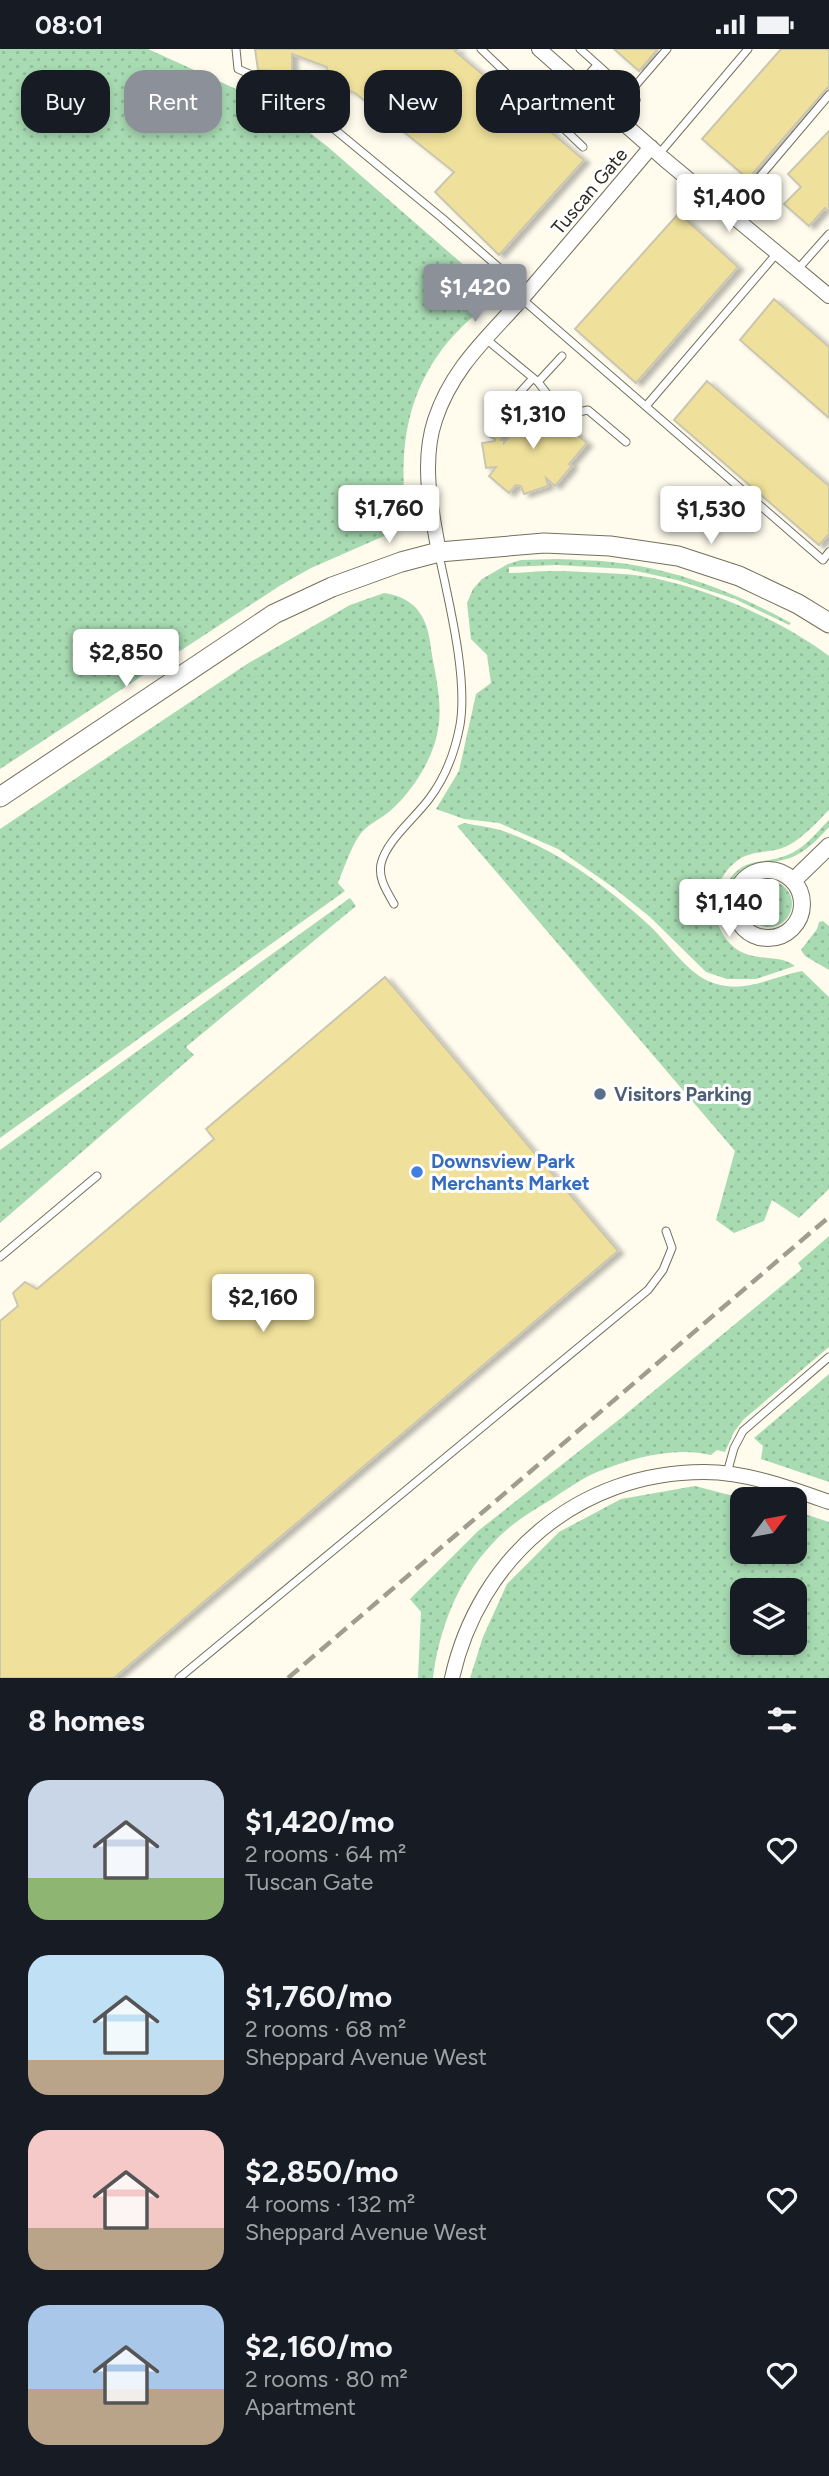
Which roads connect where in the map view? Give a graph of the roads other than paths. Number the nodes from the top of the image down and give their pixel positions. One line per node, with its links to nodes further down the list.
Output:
1 (236, 49): 22 (lane)
2 (481, 49): 8 (lane)
3 (539, 49): 9 (street)
4 (579, 49): 7 (lane)
5 (667, 49): 12 (lane)
6 (748, 49): 17 (lane)
7 (597, 65): 10 (lane); 11 (lane)
8 (503, 70)
9 (563, 70)
10 (594, 70)
11 (603, 70)
12 (640, 80)
13 (829, 95): 18 (lane)
14 (568, 133): 16 (lane)
15 (635, 133): 17 (street)
16 (583, 147)
17 (655, 150): 18 (street); 22 (street, Tuscan Gate)
18 (730, 212): 20 (street)
19 (829, 234): 21 (lane)
20 (778, 251): 21 (street); 27 (lane)
21 (798, 269): 23 (street)
22 (525, 296): 24 (street, Tuscan Gate); 27 (lane)
23 (829, 296)
24 (485, 339): 26 (lane); 30 (street, Tuscan Gate)
25 (562, 356): 26 (lane)
26 (535, 380): 28 (lane); 29 (lane)
27 (646, 406): 31 (lane)
28 (498, 417)
29 (626, 442)
30 (439, 552): 32 (main road); 33 (main road); 36 (lane)
31 (829, 552)
32 (829, 623)
33 (0, 797)
34 (829, 846): 35 (street)
35 (793, 881): 35 (street)
36 (394, 904)
37 (97, 1176): 39 (lane)
38 (666, 1231): 43 (lane)
39 (0, 1257)
40 (829, 1357): 41 (lane)
41 (727, 1474): 42 (street); 44 (street)
42 (829, 1502)
43 (179, 1678)
44 (452, 1678)

